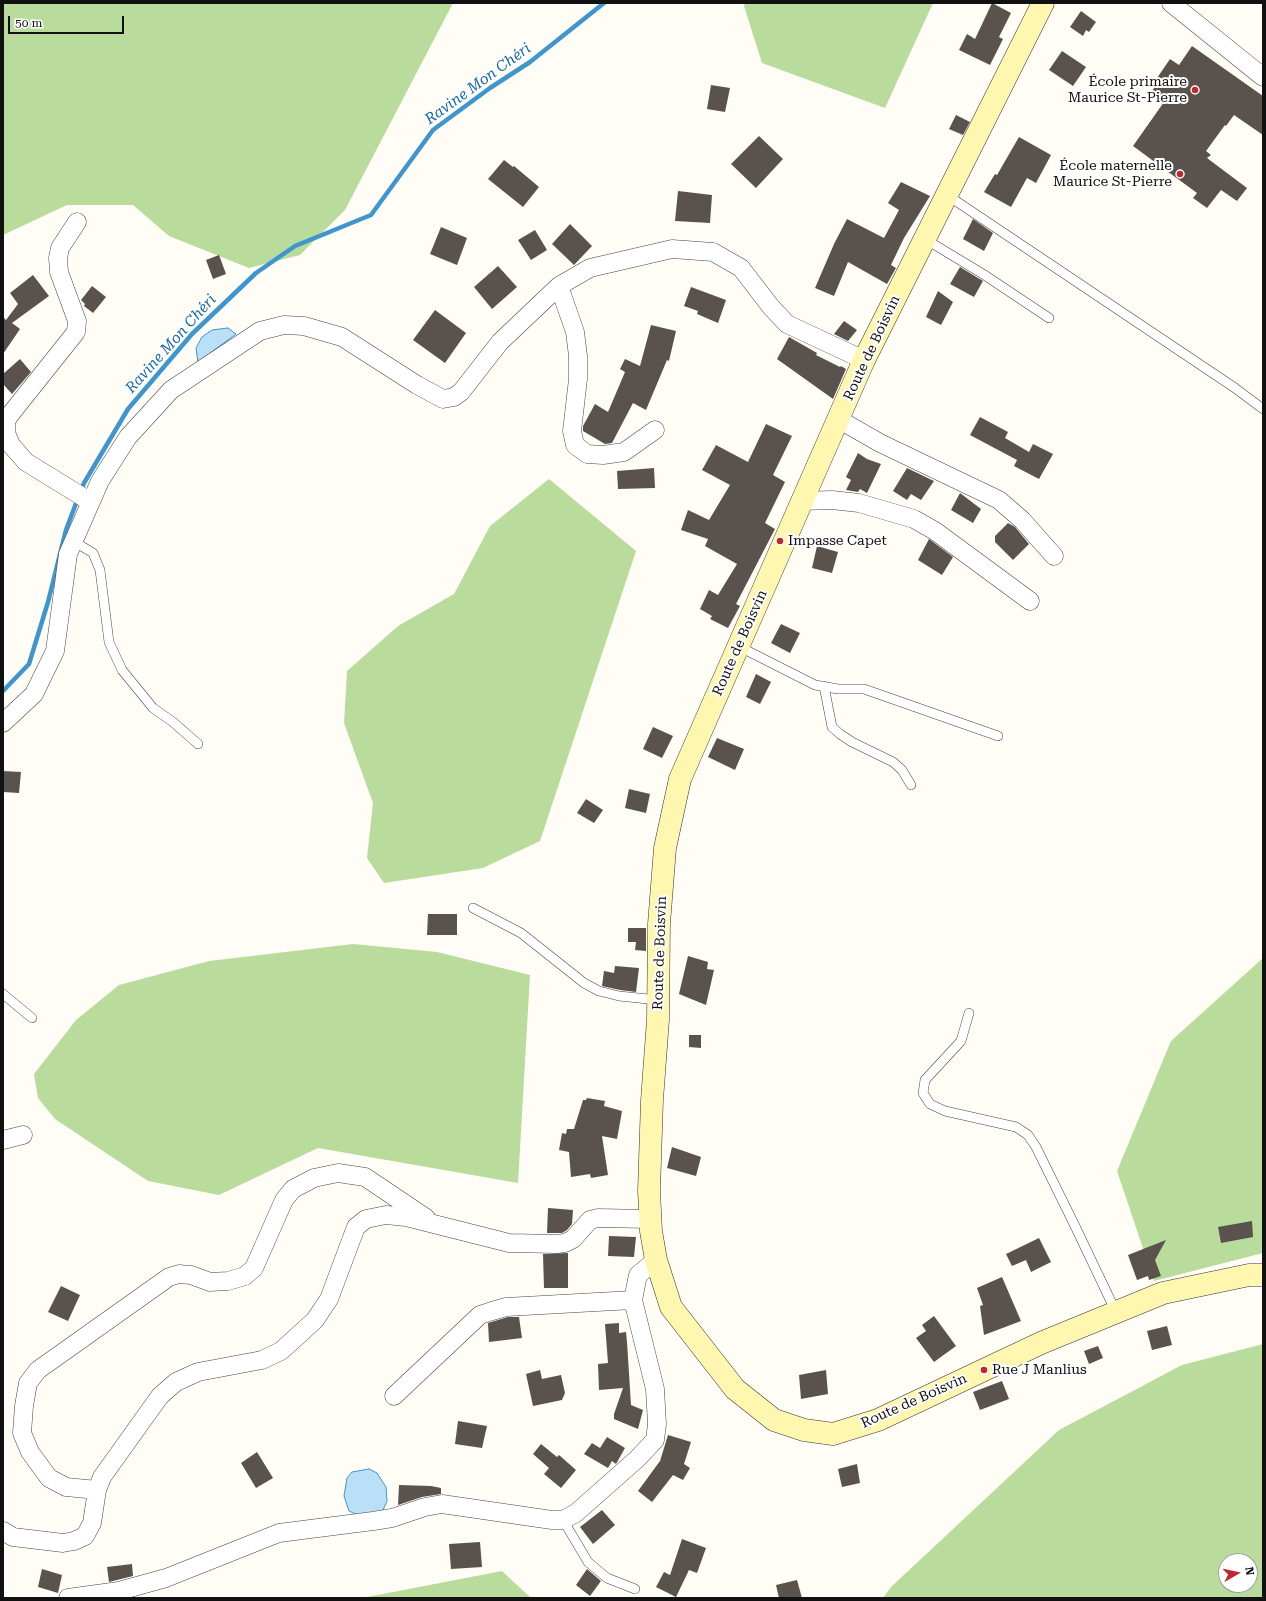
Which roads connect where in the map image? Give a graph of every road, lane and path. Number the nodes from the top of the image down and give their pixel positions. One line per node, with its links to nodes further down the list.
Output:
1 (1044, 3): 4 (main road, Route de Boisvin)
2 (1171, 3): 3 (street)
3 (1263, 77)
4 (947, 195): 6 (main road, Route de Boisvin); 10 (lane)
5 (76, 222): 14 (street)
6 (925, 239): 8 (lane); 9 (main road, Route de Boisvin)
7 (559, 286): 9 (street); 12 (street); 14 (street)
8 (1049, 318)
9 (864, 360): 11 (main road, Route de Boisvin)
10 (1263, 409)
11 (838, 419): 13 (main road, Route de Boisvin); 16 (street)
12 (655, 430)
13 (802, 501): 17 (street); 18 (main road, Route de Boisvin)
14 (91, 502): 15 (street)
15 (73, 541): 20 (street); 22 (lane)
16 (1054, 556)
17 (1030, 601)
18 (738, 646): 19 (lane); 26 (main road, Route de Boisvin)
19 (824, 686): 21 (lane); 23 (lane)
20 (3, 723)
21 (998, 736)
22 (198, 744)
23 (911, 785)
24 (473, 908): 26 (lane)
25 (3, 994): 28 (lane)
26 (658, 1000): 31 (main road, Route de Boisvin)
27 (969, 1013): 36 (lane)
28 (32, 1018)
29 (23, 1135): 30 (street)
30 (3, 1140)
31 (650, 1219): 32 (street); 33 (main road, Route de Boisvin)
32 (437, 1225): 38 (street); 38 (street)
33 (656, 1260): 35 (street); 36 (main road, Route de Boisvin)
34 (1263, 1275): 36 (main road, Route de Boisvin)
35 (633, 1300): 37 (street); 39 (street)
36 (1116, 1312)
37 (394, 1396)
38 (97, 1490): 40 (street)
39 (563, 1520): 41 (lane); 42 (street)
40 (3, 1531)
41 (636, 1589)
42 (68, 1598)

